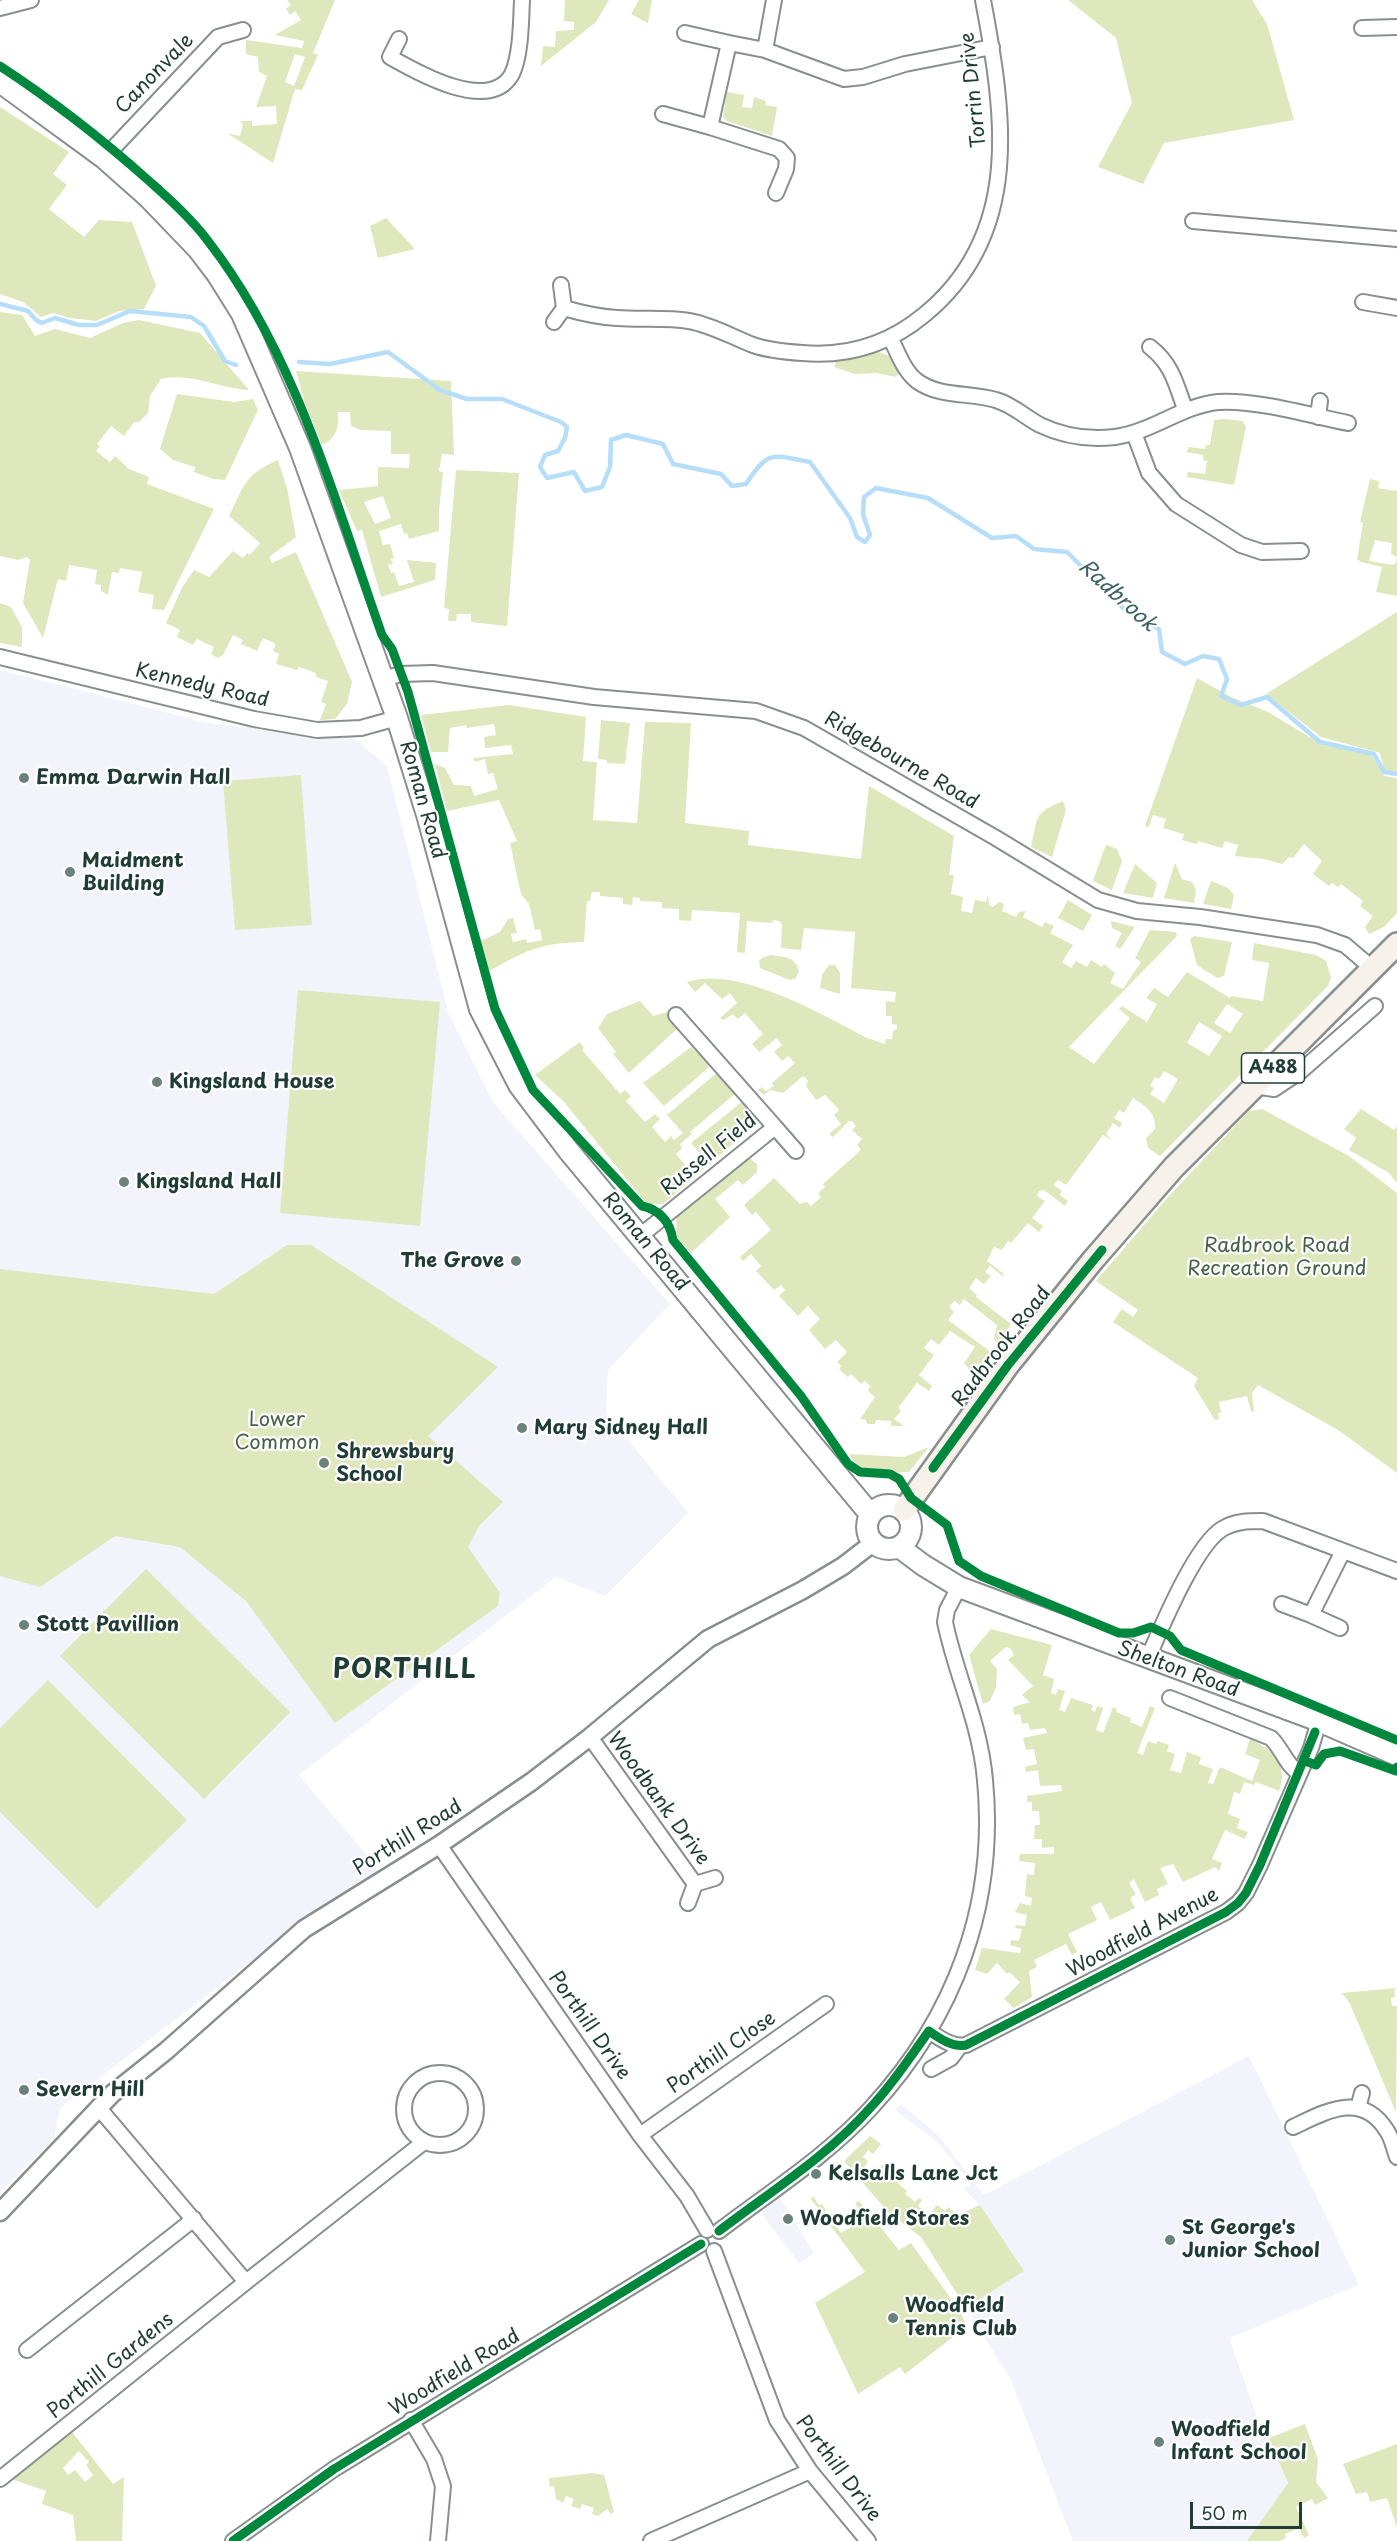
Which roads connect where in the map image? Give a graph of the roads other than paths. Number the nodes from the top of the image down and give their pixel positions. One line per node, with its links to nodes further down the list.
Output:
1 (31, 0): 5 (street)
2 (522, 0): 14 (street)
3 (774, 0): 13 (street)
4 (983, 0): 12 (street, Torrin Drive)
5 (0, 8)
6 (1397, 27): 7 (street)
7 (1362, 28)
8 (243, 30): 19 (street, Canonvale)
9 (685, 33): 11 (street)
10 (399, 39): 14 (street)
11 (729, 43): 13 (street); 18 (street)
12 (992, 47): 13 (street); 28 (street, Torrin Drive)
13 (765, 50)
14 (390, 57): 15 (street)
15 (382, 70)
16 (0, 82): 19 (main road, Roman Road)
17 (663, 114): 18 (street)
18 (710, 127): 20 (street)
19 (104, 158): 37 (main road, Roman Road)
20 (776, 193)
21 (1193, 221): 22 (street)
22 (1397, 239)
23 (561, 285): 25 (street)
24 (1364, 302): 26 (street)
25 (564, 308): 27 (street); 28 (street, Torrin Drive)
26 (1397, 308)
27 (554, 322)
28 (891, 339): 34 (street)
29 (1150, 347): 31 (street)
30 (1320, 401): 32 (street)
31 (1185, 409): 32 (street); 34 (street)
32 (1317, 417): 33 (street)
33 (1348, 423)
34 (1134, 433): 35 (street)
35 (1301, 551)
36 (0, 657): 38 (street, Kennedy Road)
37 (383, 679): 38 (main road, Roman Road); 40 (street, Ridgebourne Road)
38 (397, 718): 46 (main road, Roman Road)
39 (1397, 944): 40 (main road, Radbrook Road / A488)
40 (1372, 968): 43 (main road, Radbrook Road / A488)
41 (1375, 1006): 43 (street)
42 (676, 1015): 44 (street, Russell Field)
43 (1255, 1086): 47 (main road, Radbrook Road / A488)
44 (775, 1127): 45 (street, Russell Field); 46 (street, Russell Field)
45 (796, 1151)
46 (640, 1236): 48 (main road, Roman Road)
47 (904, 1510): 48 (main road); 50 (main road)
48 (870, 1514): 49 (main road)
49 (873, 1542): 50 (main road); 60 (street, Porthill Road)
50 (898, 1547): 53 (main road, Shelton Road)
51 (1343, 1551): 52 (street); 55 (street); 57 (street)
52 (1397, 1571)
53 (959, 1587): 57 (main road, Shelton Road); 68 (street)
54 (1282, 1604): 55 (street)
55 (1311, 1615): 56 (street)
56 (1340, 1628)
57 (1149, 1658): 59 (main road, Shelton Road)
58 (1170, 1698): 62 (street)
59 (1320, 1721): 61 (main road, Shelton Road); 62 (street, Woodfield Avenue)
60 (590, 1737): 63 (street, Porthill Road); 65 (street, Woodbank Drive)
61 (1397, 1755)
62 (1299, 1773): 69 (street, Woodfield Avenue)
63 (439, 1845): 72 (street, Porthill Road); 75 (street, Porthill Drive)
64 (716, 1878): 65 (street, Woodbank Drive)
65 (695, 1884): 66 (street, Woodbank Drive)
66 (688, 1903)
67 (826, 2004): 75 (street, Porthill Close)
68 (929, 2031): 69 (street); 80 (street)
69 (960, 2046): 70 (street, Woodfield Avenue)
70 (931, 2069)
71 (1362, 2092): 73 (street)
72 (98, 2107): 78 (street, Porthill Road); 79 (street)
73 (1358, 2108): 74 (street); 77 (street)
74 (1293, 2127)
75 (640, 2134): 80 (street, Porthill Drive)
76 (424, 2142): 76 (street); 83 (street, Porthill Gardens)
77 (1397, 2157)
78 (0, 2212)
79 (194, 2219): 83 (street); 84 (street)
80 (713, 2230): 81 (street); 82 (street)
81 (701, 2244): 82 (street); 85 (street, Woodfield Road)
82 (714, 2251): 86 (street, Porthill Drive)
83 (246, 2282): 87 (street, Porthill Gardens)
84 (27, 2350)
85 (411, 2420): 88 (street, Woodfield Road); 89 (street)
86 (810, 2471): 90 (street); 91 (street, Porthill Drive)
87 (0, 2479)
88 (233, 2541)
89 (438, 2541)
90 (651, 2541)
91 (868, 2541)

